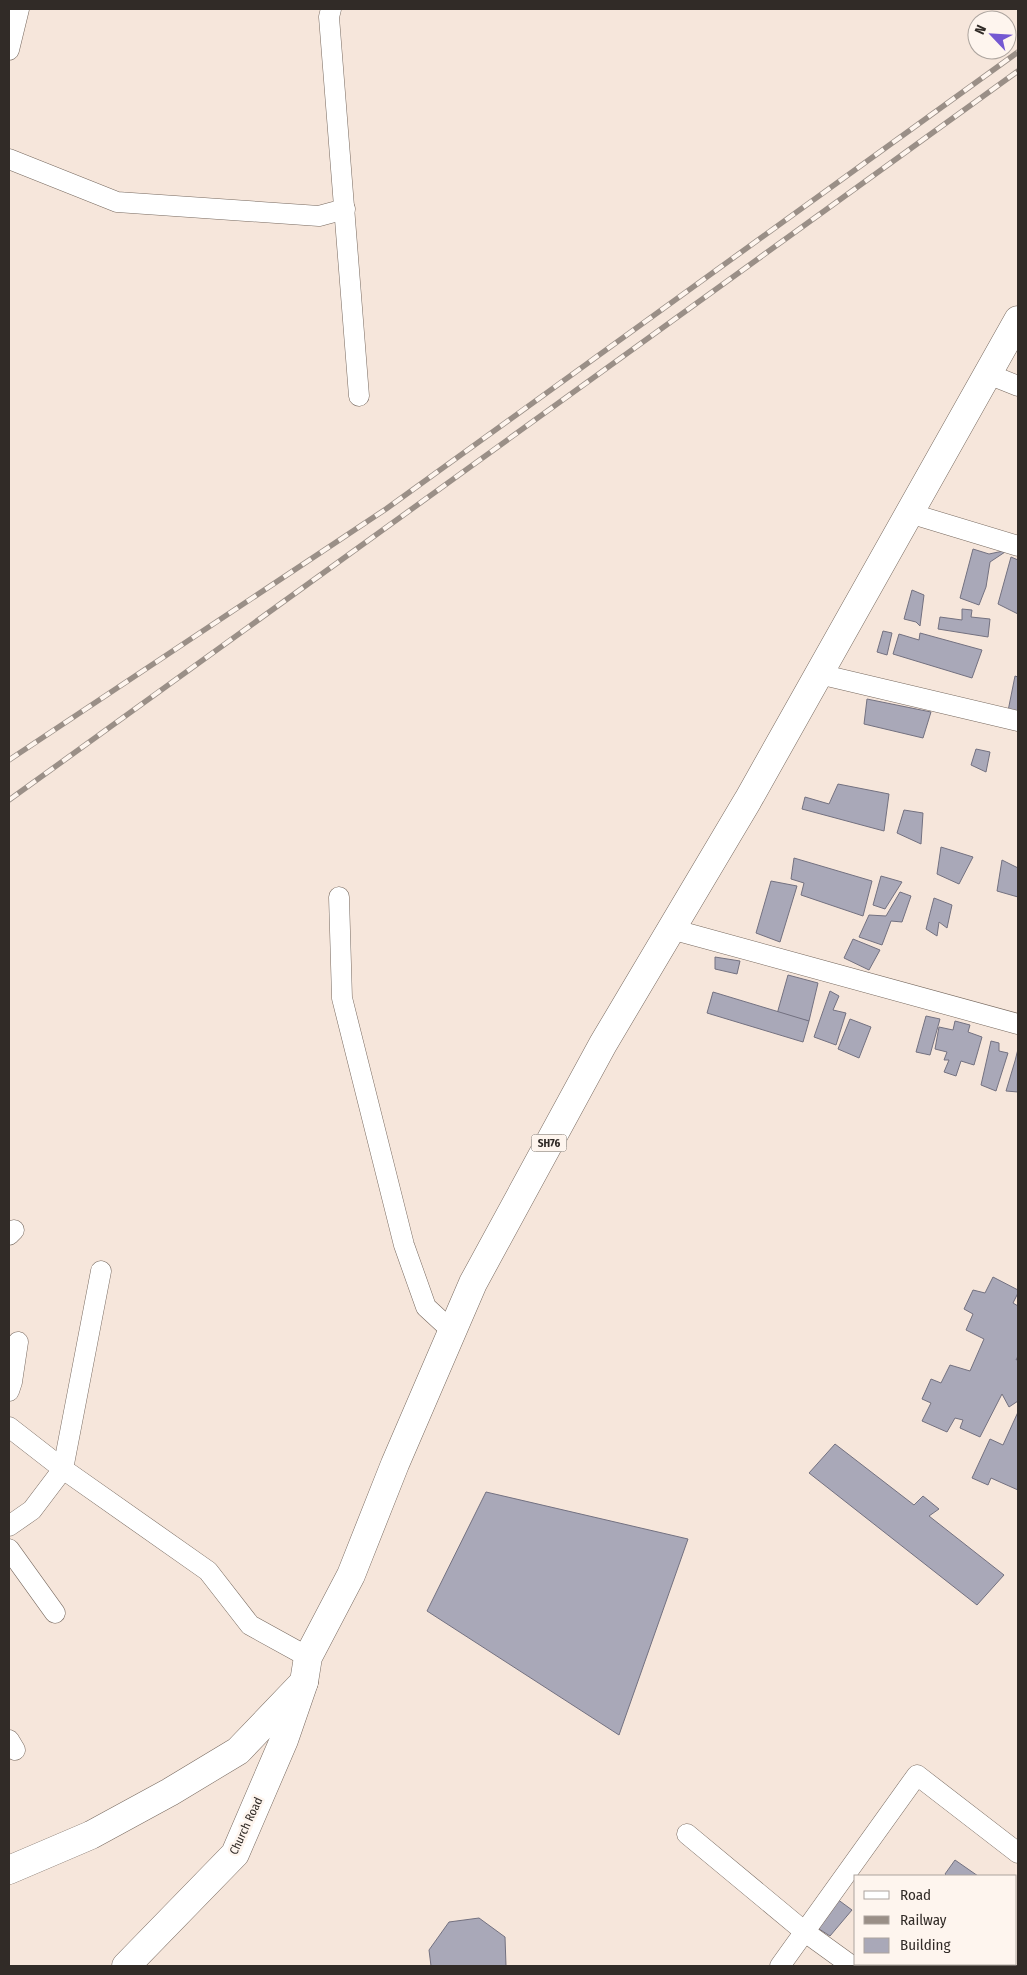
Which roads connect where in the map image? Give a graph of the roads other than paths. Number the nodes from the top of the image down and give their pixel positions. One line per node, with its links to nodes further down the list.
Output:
1 (19, 9): 3 (street)
2 (331, 9): 5 (street)
3 (9, 50)
4 (9, 158): 5 (street)
5 (344, 209): 9 (street)
6 (1018, 320): 7 (main road, SH76)
7 (988, 374): 8 (street); 10 (main road, SH76)
8 (1018, 386)
9 (359, 396)
10 (909, 513): 11 (street); 12 (main road, SH76)
11 (1018, 546)
12 (819, 674): 13 (street); 15 (main road, SH76)
13 (1018, 721)
14 (339, 897): 18 (street)
15 (671, 930): 16 (street); 18 (main road, SH76)
16 (1018, 1024)
17 (101, 1270): 22 (street)
18 (452, 1331): 26 (main road, SH76)
19 (18, 1342): 20 (street)
20 (9, 1391)
21 (9, 1427): 22 (street)
22 (63, 1469): 23 (street); 26 (street)
23 (9, 1526)
24 (9, 1549): 25 (street)
25 (55, 1613)
26 (306, 1669): 29 (main road, SH76); 31 (main road, Church Road)
27 (687, 1834): 30 (street)
28 (1018, 1853): 30 (street)
29 (9, 1870)
30 (805, 1932): 32 (street); 33 (street)
31 (126, 1966)
32 (780, 1966)
33 (852, 1966)

